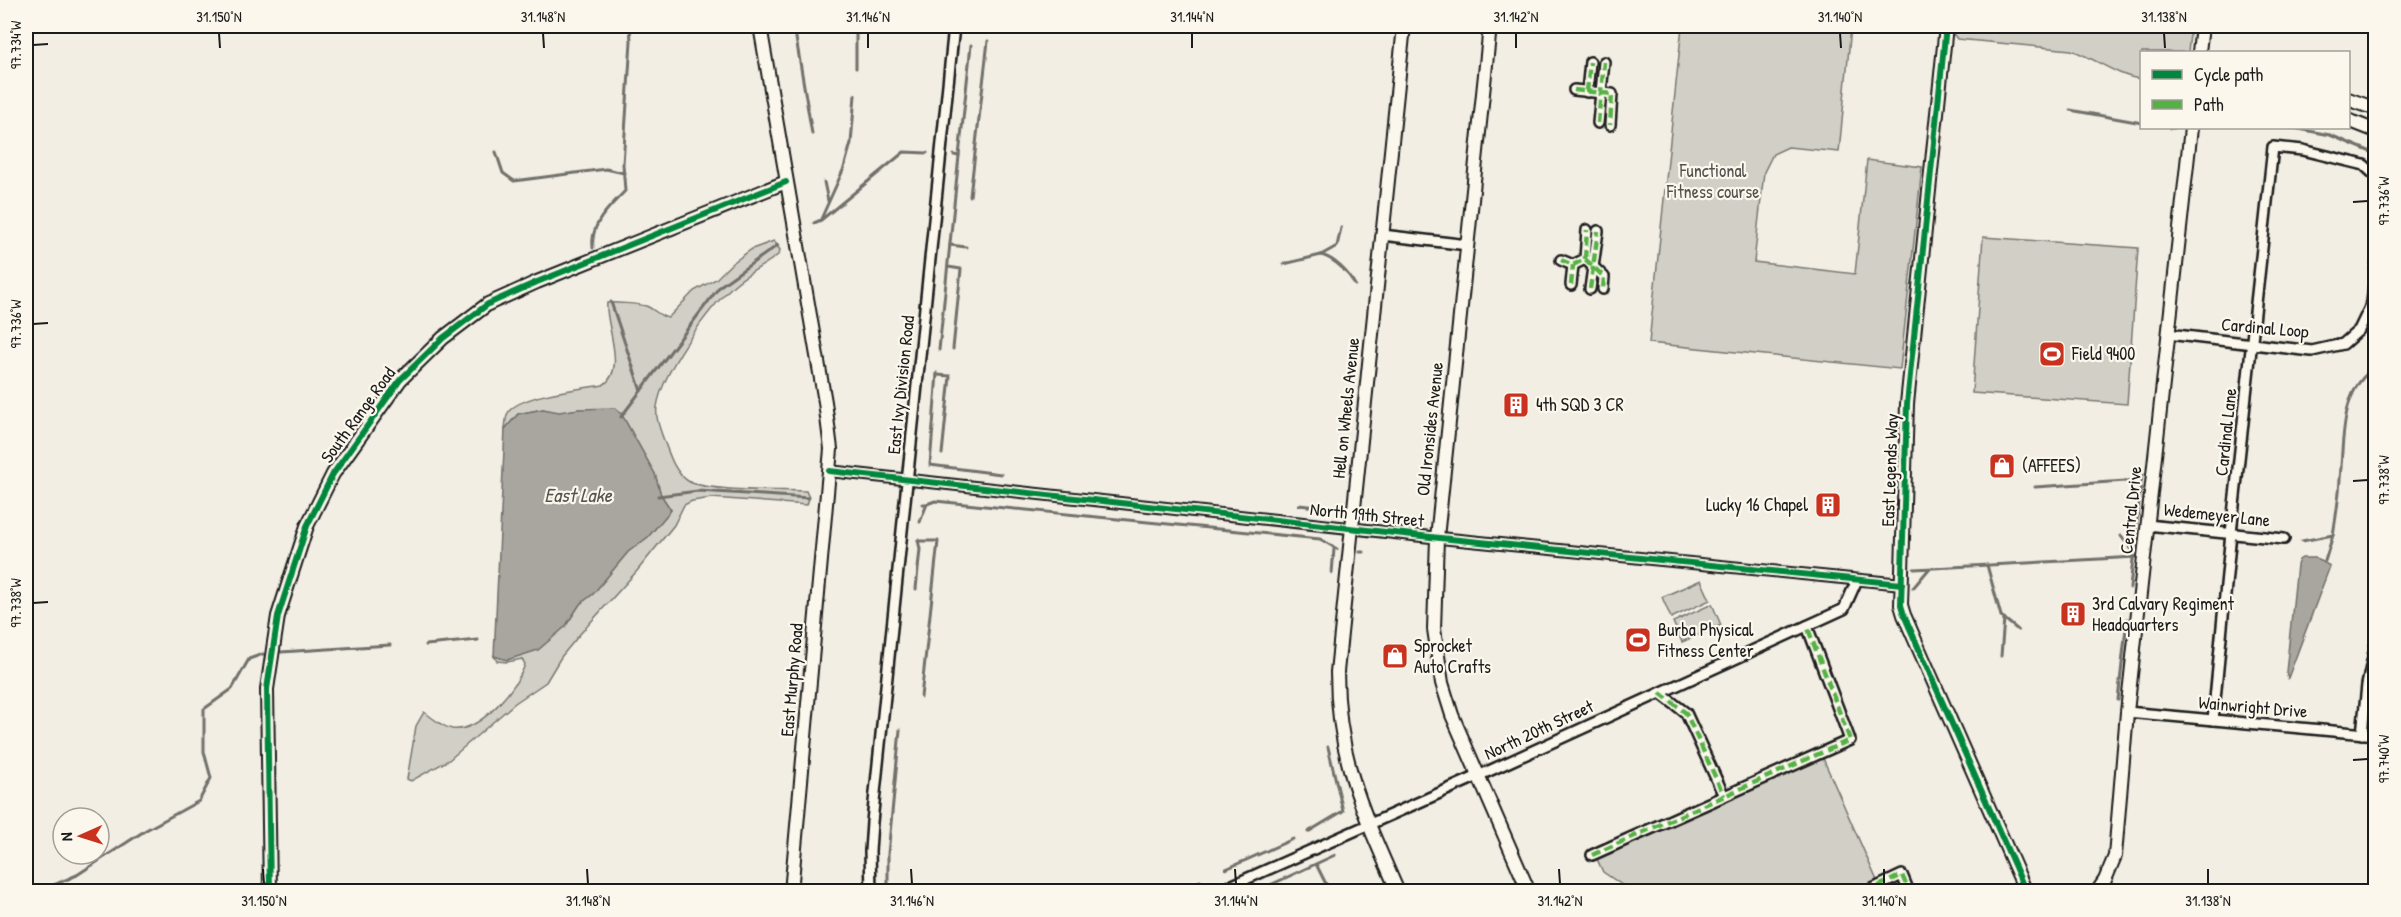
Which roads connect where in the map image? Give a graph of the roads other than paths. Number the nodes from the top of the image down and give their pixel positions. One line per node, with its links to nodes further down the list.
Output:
1 (760, 26): 21 (street, East Murphy Road)
2 (954, 26): 37 (street, East Ivy Division Road)
3 (1404, 26): 24 (street, Hell on Wheels Avenue)
4 (1490, 26): 25 (street, Old Ironsides Avenue)
5 (1946, 26): 44 (street, East Legends Way)
6 (2202, 26): 7 (street)
7 (2199, 51)
8 (1590, 62): 11 (street)
9 (1604, 62): 12 (street)
10 (1574, 90): 11 (street)
11 (1587, 92): 12 (street)
12 (1601, 93): 16 (street); 17 (street)
13 (2350, 99): 14 (street)
14 (2376, 109)
15 (2350, 120): 19 (street)
16 (1599, 123)
17 (1610, 125)
18 (2191, 129): 34 (street, Central Drive)
19 (2376, 131)
20 (2376, 176): 35 (street, Cardinal Lane)
21 (786, 182): 36 (street, East Murphy Road); 57 (street, South Range Road)
22 (1587, 230): 26 (street)
23 (1598, 231): 29 (street)
24 (1382, 236): 25 (street); 39 (street, Hell on Wheels Avenue)
25 (1468, 245): 41 (street, Old Ironsides Avenue)
26 (1585, 259): 28 (street); 29 (street)
27 (1561, 260): 28 (street)
28 (1573, 265): 31 (street)
29 (1593, 266): 32 (street); 33 (street)
30 (2376, 266): 35 (street, Cardinal Loop)
31 (1571, 285)
32 (1590, 289)
33 (1603, 289)
34 (2168, 334): 35 (street, Cardinal Loop); 38 (street, Central Drive)
35 (2252, 345): 40 (street, Cardinal Lane)
36 (829, 471): 37 (street, North 19th Street); 58 (street, East Murphy Road)
37 (908, 480): 39 (street, North 19th Street); 59 (street, East Ivy Division Road)
38 (2147, 525): 40 (street, Wedemeyer Lane); 49 (street, Central Drive)
39 (1352, 528): 41 (street, North 19th Street); 55 (street, Hell on Wheels Avenue)
40 (2231, 533): 42 (street, Wedemeyer Lane); 50 (street, Cardinal Lane)
41 (1437, 538): 43 (street, North 19th Street); 53 (street, Old Ironsides Avenue)
42 (2284, 538)
43 (1857, 580): 44 (street, North 19th Street); 45 (street, North 20th Street)
44 (1902, 584): 65 (street, East Legends Way)
45 (1807, 626): 48 (street, North 20th Street); 54 (street)
46 (2376, 643): 47 (street)
47 (2374, 659): 51 (street)
48 (1660, 693): 53 (street, North 20th Street); 54 (street)
49 (2127, 712): 50 (street, Wainwright Drive); 66 (street, Central Drive)
50 (2213, 720): 51 (street, Wainwright Drive)
51 (2362, 734): 52 (street, Wainwright Drive)
52 (2376, 735)
53 (1478, 776): 55 (street, North 20th Street); 62 (street, Old Ironsides Avenue)
54 (1724, 796): 56 (street)
55 (1368, 824): 60 (street, North 20th Street); 61 (street, Hell on Wheels Avenue)
56 (1592, 855)
57 (270, 891)
58 (791, 891)
59 (871, 891)
60 (1217, 891)
61 (1398, 891)
62 (1529, 891)
63 (1866, 891): 64 (street)
64 (1910, 891)
65 (2026, 891)
66 (2097, 891)

